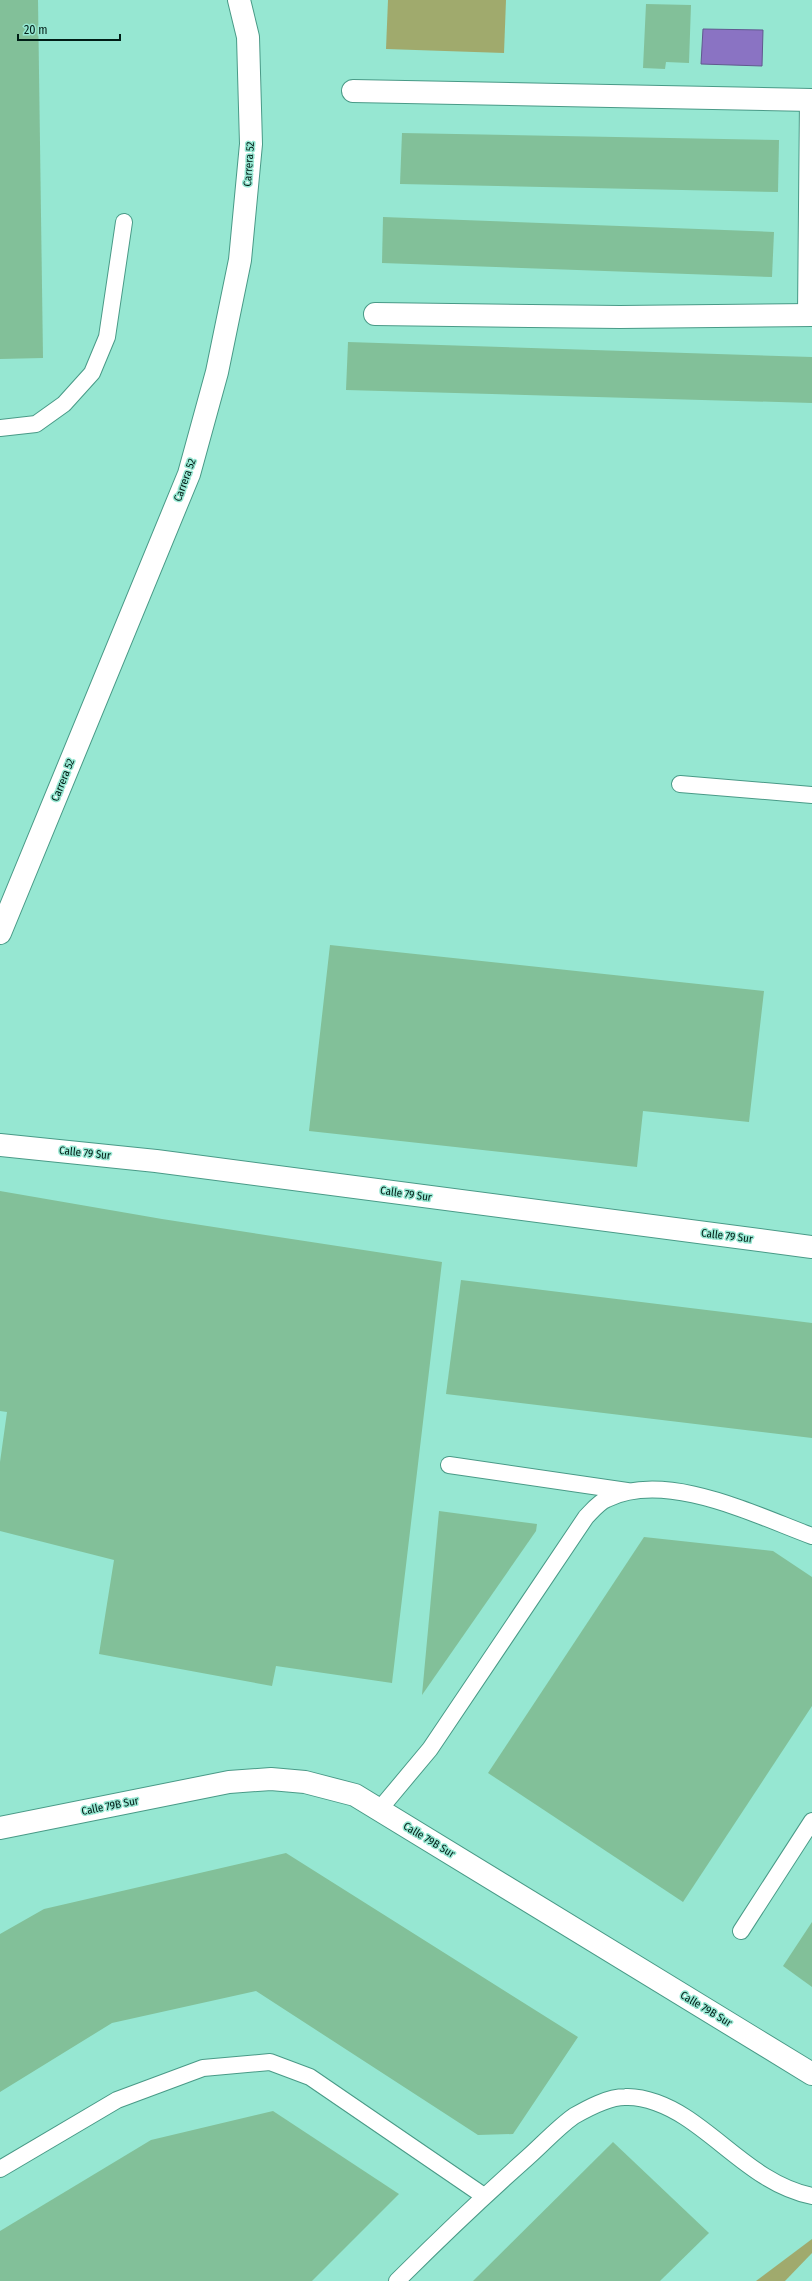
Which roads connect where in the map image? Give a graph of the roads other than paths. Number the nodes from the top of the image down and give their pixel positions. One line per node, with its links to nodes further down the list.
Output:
1 (239, 0): 10 (street, Carrera 52)
2 (353, 91): 3 (street)
3 (812, 100): 6 (street)
4 (124, 222): 7 (lane)
5 (374, 314): 6 (street)
6 (810, 315)
7 (0, 428)
8 (680, 784): 9 (lane)
9 (812, 795)
10 (0, 933)
11 (0, 1144): 12 (street, Calle 79 Sur)
12 (812, 1247)
13 (450, 1465): 14 (lane)
14 (629, 1491): 15 (lane); 16 (lane)
15 (812, 1536)
16 (379, 1810): 18 (street, Calle 79B Sur); 20 (street, Calle 79B Sur)
17 (812, 1821): 19 (lane)
18 (0, 1828)
19 (741, 1931)
20 (812, 2074)
21 (0, 2169): 22 (lane)
22 (484, 2196): 23 (lane); 24 (lane)
23 (812, 2196)
24 (397, 2281)

